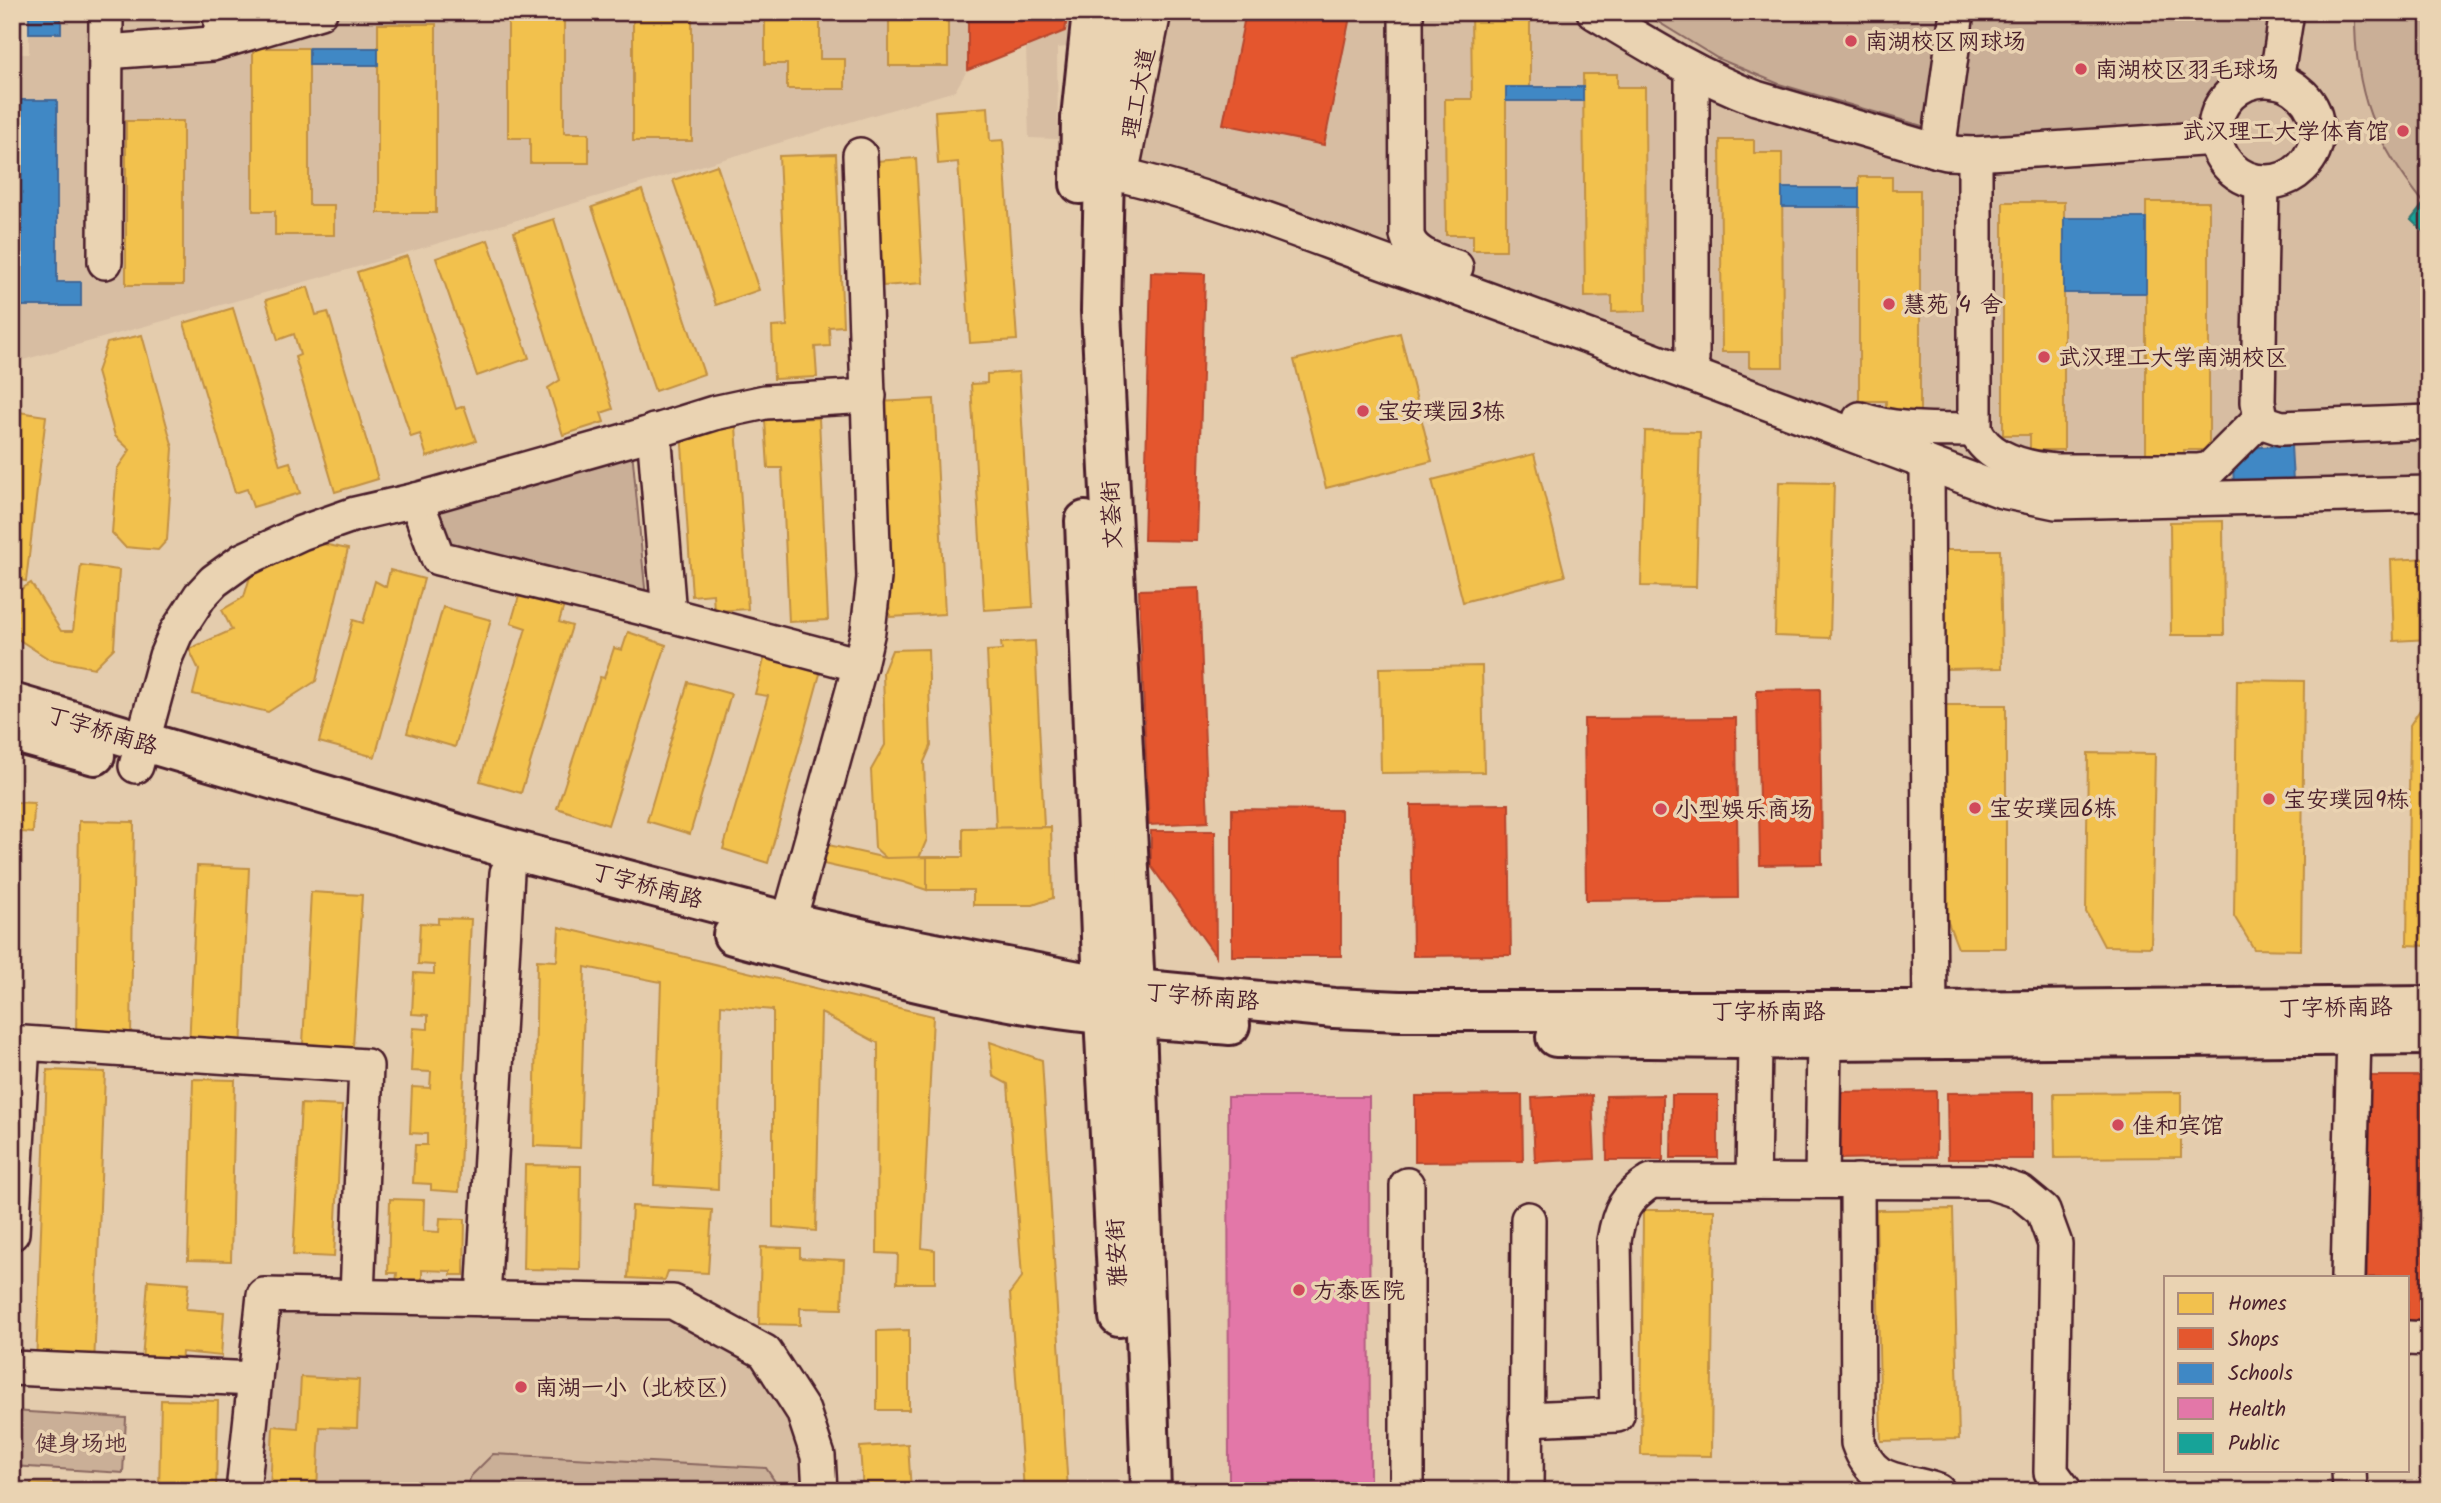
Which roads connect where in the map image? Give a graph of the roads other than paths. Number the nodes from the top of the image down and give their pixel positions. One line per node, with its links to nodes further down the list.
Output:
1 (106, 12): 11 (street)
2 (320, 12): 10 (street)
3 (1092, 12): 37 (main road, 文荟街)
4 (1120, 12): 18 (main road, 文荟街)
5 (1154, 12): 18 (street, 理工大道)
6 (1406, 12): 21 (street)
7 (1594, 12): 12 (street)
8 (1957, 12): 15 (street)
9 (2287, 12): 13 (street)
10 (221, 27): 11 (street)
11 (106, 52): 20 (street)
12 (1692, 70): 15 (street); 21 (street)
13 (2276, 81): 14 (street); 19 (street)
14 (2216, 138): 16 (street); 19 (street)
15 (1938, 151): 16 (street)
16 (1975, 154): 25 (street)
17 (859, 155): 22 (street)
18 (1113, 173): 27 (street); 37 (main road, 文荟街)
19 (2262, 182): 23 (street)
20 (105, 262)
21 (1692, 359): 25 (street)
22 (869, 396): 26 (street); 31 (street)
23 (2260, 418): 24 (street); 25 (street)
24 (2429, 422)
25 (1975, 430)
26 (654, 432): 29 (street); 30 (street)
27 (1927, 463): 28 (street); 39 (street)
28 (2429, 493)
29 (416, 499): 30 (street); 34 (street)
30 (669, 615): 31 (street)
31 (860, 665): 36 (street)
32 (12, 703): 34 (main road, 丁字桥南路)
33 (12, 732): 34 (main road, 丁字桥南路)
34 (139, 754): 35 (main road, 丁字桥南路); 36 (main road, 丁字桥南路)
35 (507, 873): 36 (main road, 丁字桥南路); 52 (street)
36 (785, 935): 37 (main road, 丁字桥南路)
37 (1120, 1002): 39 (main road, 丁字桥南路); 42 (main road, 丁字桥南路); 61 (main road, 雅安街); 62 (main road, 雅安街)
38 (2429, 1006): 39 (main road, 丁字桥南路)
39 (1930, 1025): 40 (main road, 丁字桥南路); 43 (main road, 丁字桥南路)
40 (2354, 1035): 41 (main road, 丁字桥南路); 50 (street)
41 (2429, 1035)
42 (1755, 1040): 43 (main road, 丁字桥南路); 44 (street)
43 (1824, 1040): 45 (street)
44 (1753, 1181): 45 (street); 57 (street)
45 (1822, 1181): 46 (street)
46 (1857, 1181): 65 (street); 66 (street)
47 (1407, 1185): 63 (street)
48 (1528, 1219): 57 (street)
49 (12, 1233): 51 (street)
50 (2348, 1276)
51 (357, 1296): 52 (street); 56 (street)
52 (483, 1299): 60 (street)
53 (2410, 1338): 54 (street)
54 (2429, 1339)
55 (12, 1367): 56 (street)
56 (255, 1379): 59 (street)
57 (1526, 1419): 64 (street)
58 (2349, 1472): 67 (street)
59 (243, 1491)
60 (820, 1491)
61 (1128, 1491)
62 (1151, 1491)
63 (1406, 1491)
64 (1526, 1491)
65 (1938, 1491)
66 (2065, 1491)
67 (2350, 1491)

